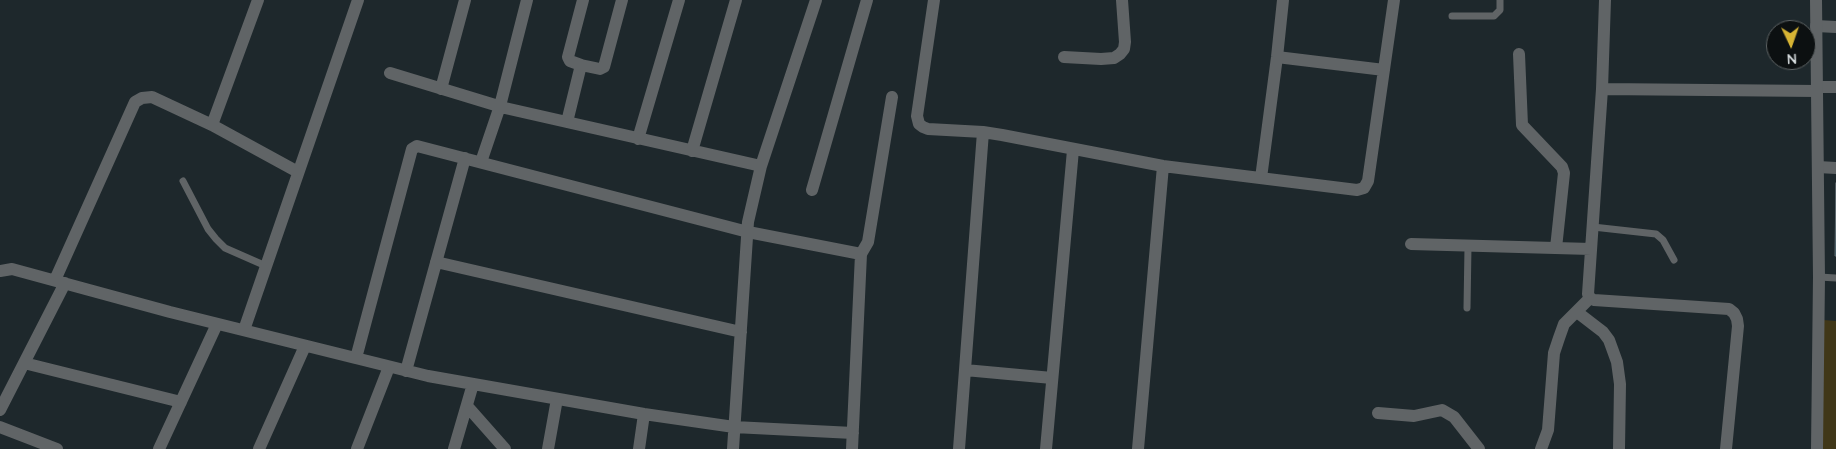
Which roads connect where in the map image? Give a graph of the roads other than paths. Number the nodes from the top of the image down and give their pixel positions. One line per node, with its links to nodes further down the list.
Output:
1 (258, 0): 35 (street)
2 (358, 0): 46 (street)
3 (465, 0): 29 (street)
4 (527, 0): 33 (street)
5 (583, 0): 25 (street)
6 (622, 0): 25 (street)
7 (679, 0): 37 (street)
8 (736, 0): 39 (street)
9 (816, 0): 42 (street)
10 (867, 0): 49 (street)
11 (934, 0): 36 (street)
12 (1122, 0): 23 (street)
13 (1283, 0): 24 (street)
14 (1394, 0): 26 (street)
15 (1500, 0): 18 (lane)
16 (1605, 0): 30 (street)
17 (1816, 0): 19 (street)
18 (1452, 16)
19 (1816, 20)
20 (1816, 26): 21 (street); 31 (street)
21 (1836, 27)
22 (1519, 54): 54 (street)
23 (1064, 57)
24 (1278, 57): 26 (street); 47 (street)
25 (581, 65): 34 (street)
26 (1384, 70): 47 (street)
27 (390, 73): 29 (street)
28 (1836, 87): 31 (street)
29 (441, 89): 33 (street)
30 (1602, 89): 31 (street); 50 (street)
31 (1817, 89): 44 (street)
32 (892, 97): 56 (street)
33 (500, 106): 34 (street); 41 (street)
34 (567, 122): 37 (street)
35 (212, 125): 46 (street); 63 (street)
36 (983, 132): 38 (street); 74 (street)
37 (638, 139): 39 (street)
38 (1073, 150): 43 (street); 76 (street)
39 (692, 151): 42 (street)
40 (465, 158): 41 (street); 58 (street); 71 (street)
41 (481, 162): 51 (street)
42 (761, 166): 51 (street)
43 (1163, 166): 47 (street); 99 (street)
44 (1818, 167): 45 (street); 61 (street)
45 (1836, 168)
46 (298, 172): 59 (street)
47 (1261, 178)
48 (183, 181): 59 (lane)
49 (812, 190)
50 (1593, 226): 55 (street); 57 (lane)
51 (748, 232): 56 (street); 69 (street)
52 (1411, 244): 53 (street)
53 (1468, 247): 54 (street); 65 (lane)
54 (1556, 248): 55 (street)
55 (1591, 249): 64 (street)
56 (861, 254): 86 (street)
57 (1674, 260)
58 (436, 262): 69 (street); 75 (street)
59 (266, 266): 68 (street)
60 (0, 271): 63 (street)
61 (1819, 277): 62 (lane); 104 (street)
62 (1836, 278)
63 (60, 282): 67 (street); 72 (street)
64 (1590, 298): 66 (street); 103 (street)
65 (1467, 308)
66 (1577, 312): 101 (street); 102 (street)
67 (218, 324): 68 (street); 79 (street)
68 (244, 330): 70 (street)
69 (741, 332): 85 (street)
70 (305, 346): 71 (street); 89 (street)
71 (356, 358): 73 (street)
72 (24, 363): 79 (street); 81 (street)
73 (389, 366): 75 (street); 90 (street)
74 (965, 370): 76 (street); 97 (street)
75 (406, 371): 77 (street)
76 (1052, 378): 98 (street)
77 (473, 384): 78 (street); 80 (street)
78 (557, 399): 83 (street); 93 (street)
79 (181, 402): 88 (street)
80 (467, 406): 91 (street); 92 (street)
81 (0, 410)
82 (1378, 413): 100 (street)
83 (644, 414): 85 (street); 94 (street)
84 (0, 427): 87 (street)
85 (734, 427): 86 (street); 95 (street)
86 (853, 433): 96 (street)
87 (57, 449)
88 (159, 449)
89 (259, 449)
90 (357, 449)
91 (454, 449)
92 (505, 449)
93 (548, 449)
94 (639, 449)
95 (732, 449)
96 (852, 449)
97 (959, 449)
98 (1046, 449)
99 (1138, 449)
100 (1479, 449)
101 (1541, 449)
102 (1619, 449)
103 (1726, 449)
104 (1817, 449)

